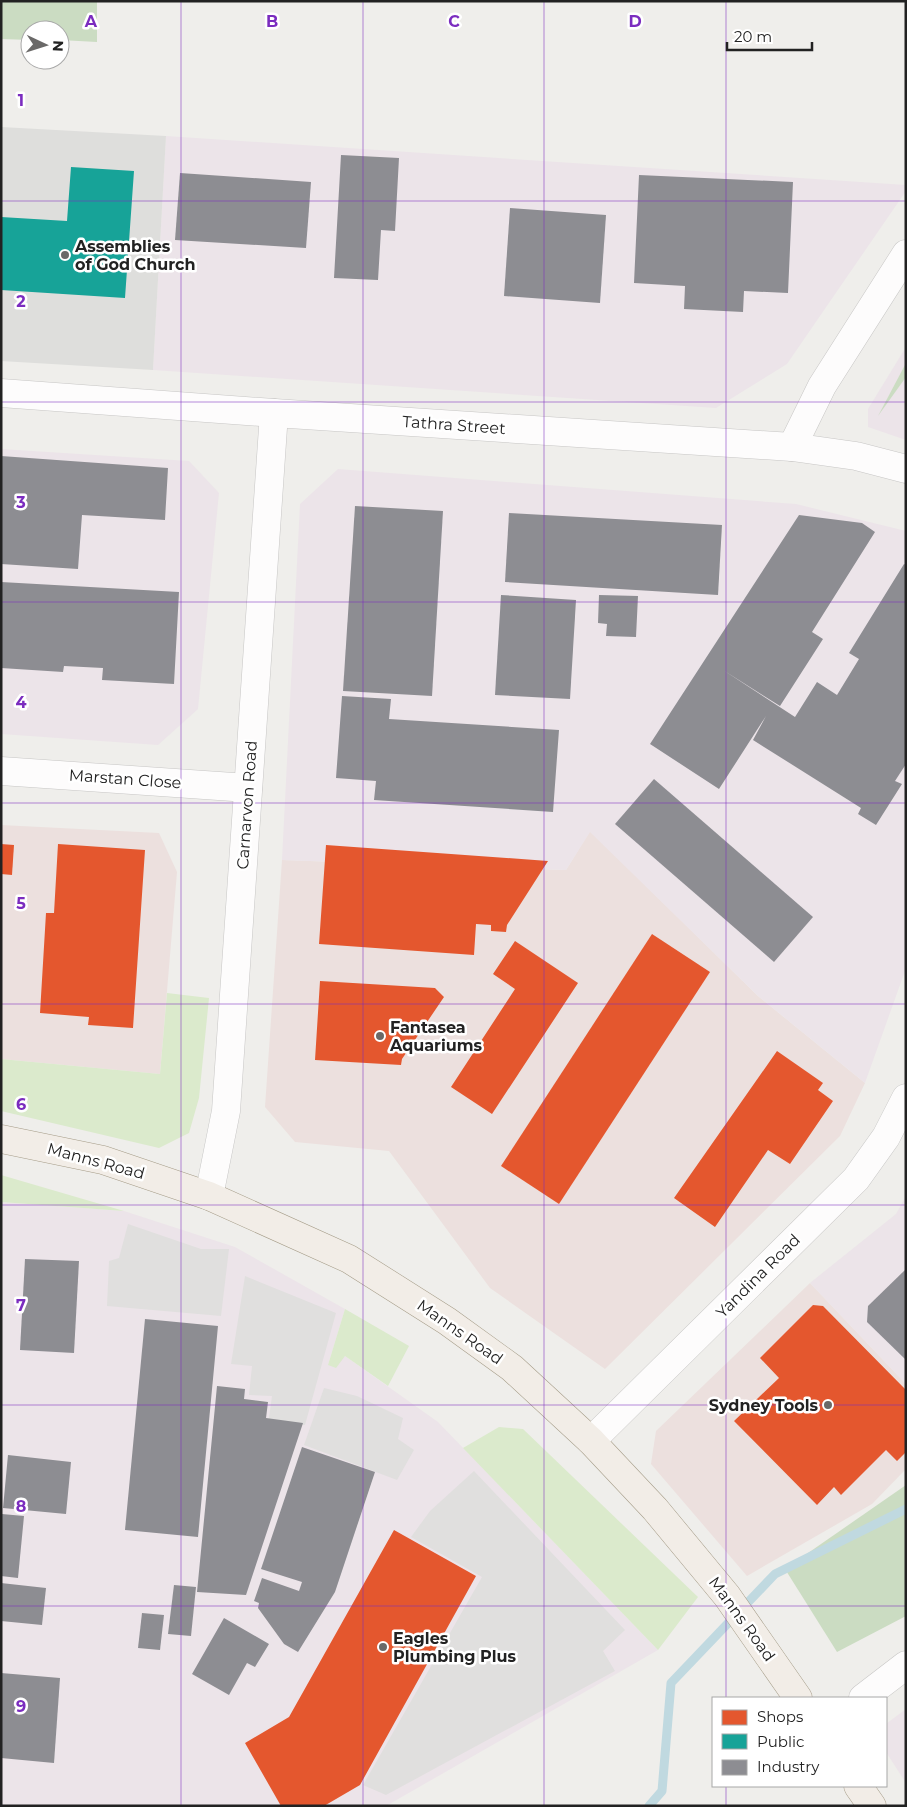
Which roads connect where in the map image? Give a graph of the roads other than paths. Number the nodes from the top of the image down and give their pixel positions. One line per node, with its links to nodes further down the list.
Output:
1 (906, 254): 4 (street)
2 (1, 393): 3 (street, Tathra Street)
3 (274, 413): 4 (street, Tathra Street); 7 (street, Carnarvon Road)
4 (792, 447): 5 (street, Tathra Street)
5 (906, 469)
6 (1, 770): 7 (street, Marstan Close)
7 (248, 788): 10 (street, Carnarvon Road)
8 (906, 1098): 11 (street, Yandina Road)
9 (1, 1139): 10 (main road, Manns Road)
10 (209, 1196): 11 (main road, Manns Road)
11 (591, 1441): 13 (main road, Manns Road)
12 (906, 1665): 14 (street)
13 (797, 1697)
14 (864, 1697)
15 (859, 1787): 16 (main road)
16 (872, 1806)

